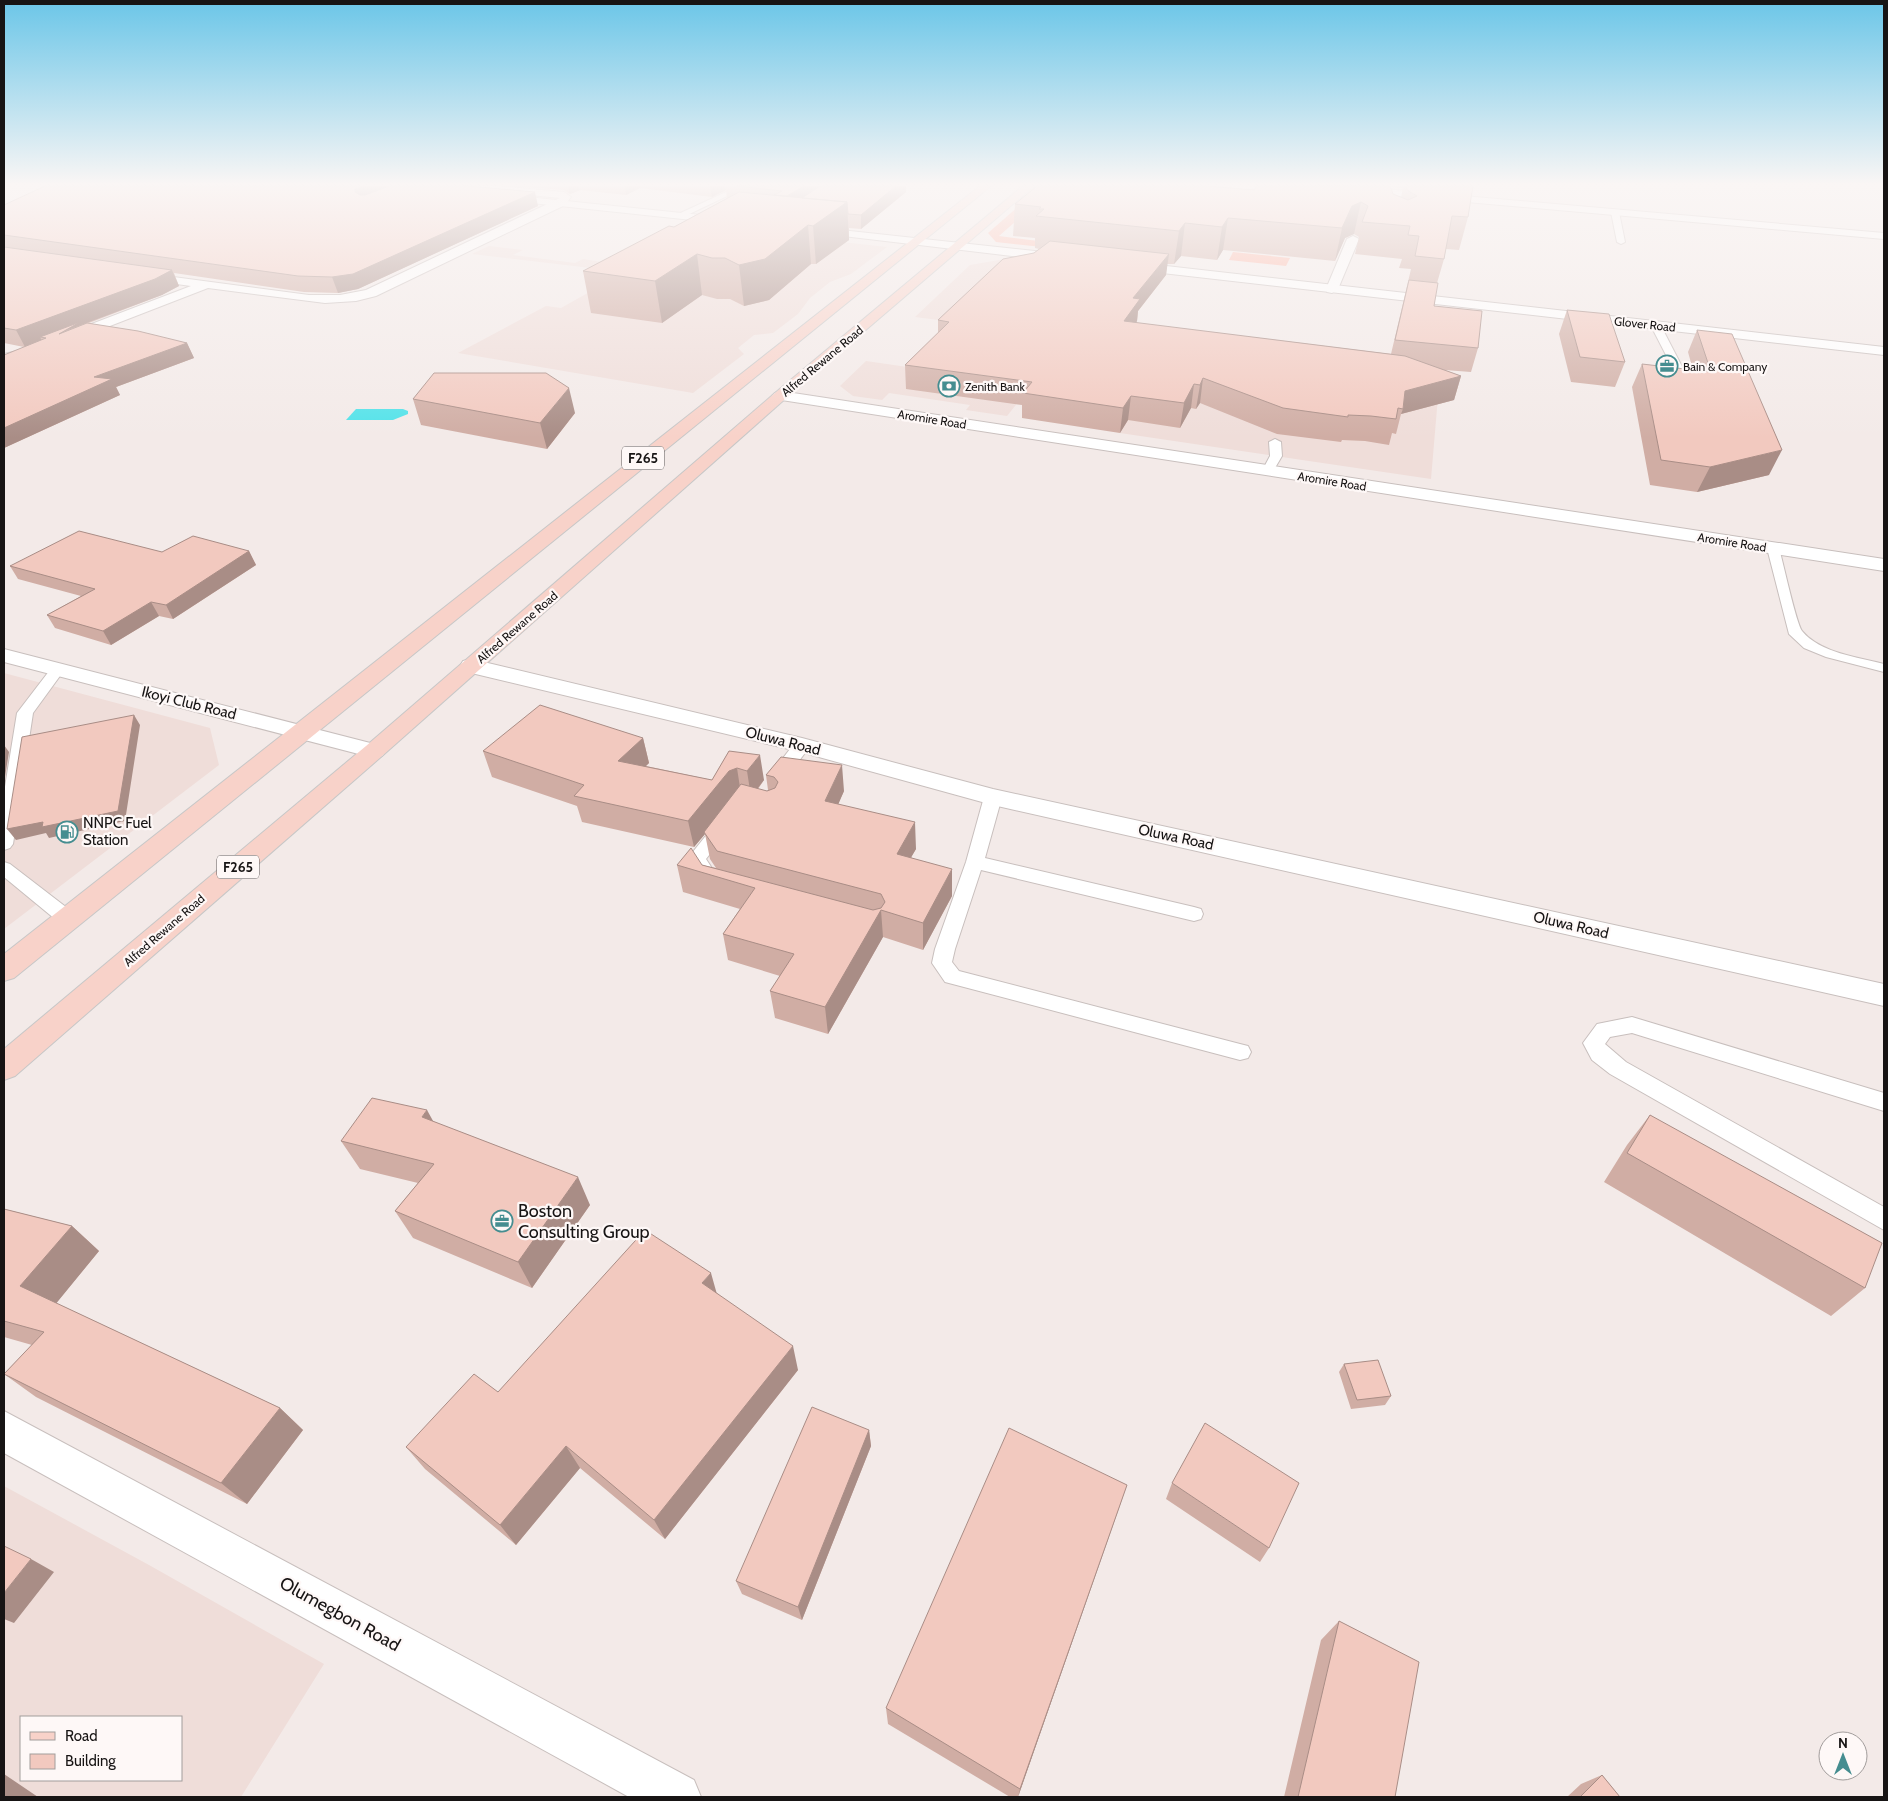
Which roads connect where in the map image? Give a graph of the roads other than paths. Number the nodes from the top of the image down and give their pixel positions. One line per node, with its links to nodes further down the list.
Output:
1 (419, 270): 7 (street)
2 (880, 270): 10 (main road, F265)
3 (930, 270): 13 (main road, Alfred Rewane Road / F265)
4 (1169, 270): 8 (street, Glover Road)
5 (1340, 270): 8 (street)
6 (130, 274): 7 (street)
7 (207, 284): 12 (street)
8 (1332, 289): 9 (street, Glover Road)
9 (1656, 326): 11 (street, Glover Road); 14 (lane)
10 (782, 347): 13 (main road); 16 (main road, F265)
11 (1883, 353)
12 (4, 358)
13 (826, 359): 15 (main road, Alfred Rewane Road / F265)
14 (1686, 384)
15 (780, 396): 17 (main road, Alfred Rewane Road / F265); 19 (street, Aromire Road)
16 (693, 418): 17 (main road); 26 (main road, F265)
17 (742, 431): 23 (main road, Alfred Rewane Road / F265)
18 (1275, 442): 19 (lane)
19 (1268, 471): 20 (street, Aromire Road)
20 (1773, 548): 21 (street, Aromire Road); 24 (lane)
21 (1884, 565)
22 (4, 655): 25 (street, Ikoyi Club Road)
23 (471, 666): 27 (street, Oluwa Road); 28 (main road, Alfred Rewane Road / F265)
24 (1884, 668)
25 (58, 669): 26 (street, Ikoyi Club Road); 32 (lane)
26 (301, 732): 28 (street, Ikoyi Club Road); 37 (main road, F265)
27 (802, 745): 29 (lane); 30 (street, Oluwa Road)
28 (374, 751): 41 (main road, Alfred Rewane Road / F265)
29 (766, 793)
30 (993, 797): 33 (lane); 39 (street, Oluwa Road)
31 (730, 816): 35 (lane)
32 (4, 844)
33 (974, 862): 36 (lane); 40 (lane)
34 (4, 868): 37 (lane)
35 (724, 888)
36 (1194, 914)
37 (68, 919): 38 (main road, F265)
38 (4, 970)
39 (1884, 995)
40 (1240, 1052)
41 (4, 1067)
42 (1884, 1102): 43 (lane)
43 (1884, 1219)
44 (4, 1431): 45 (street, Olumegbon Road)
45 (677, 1797)

